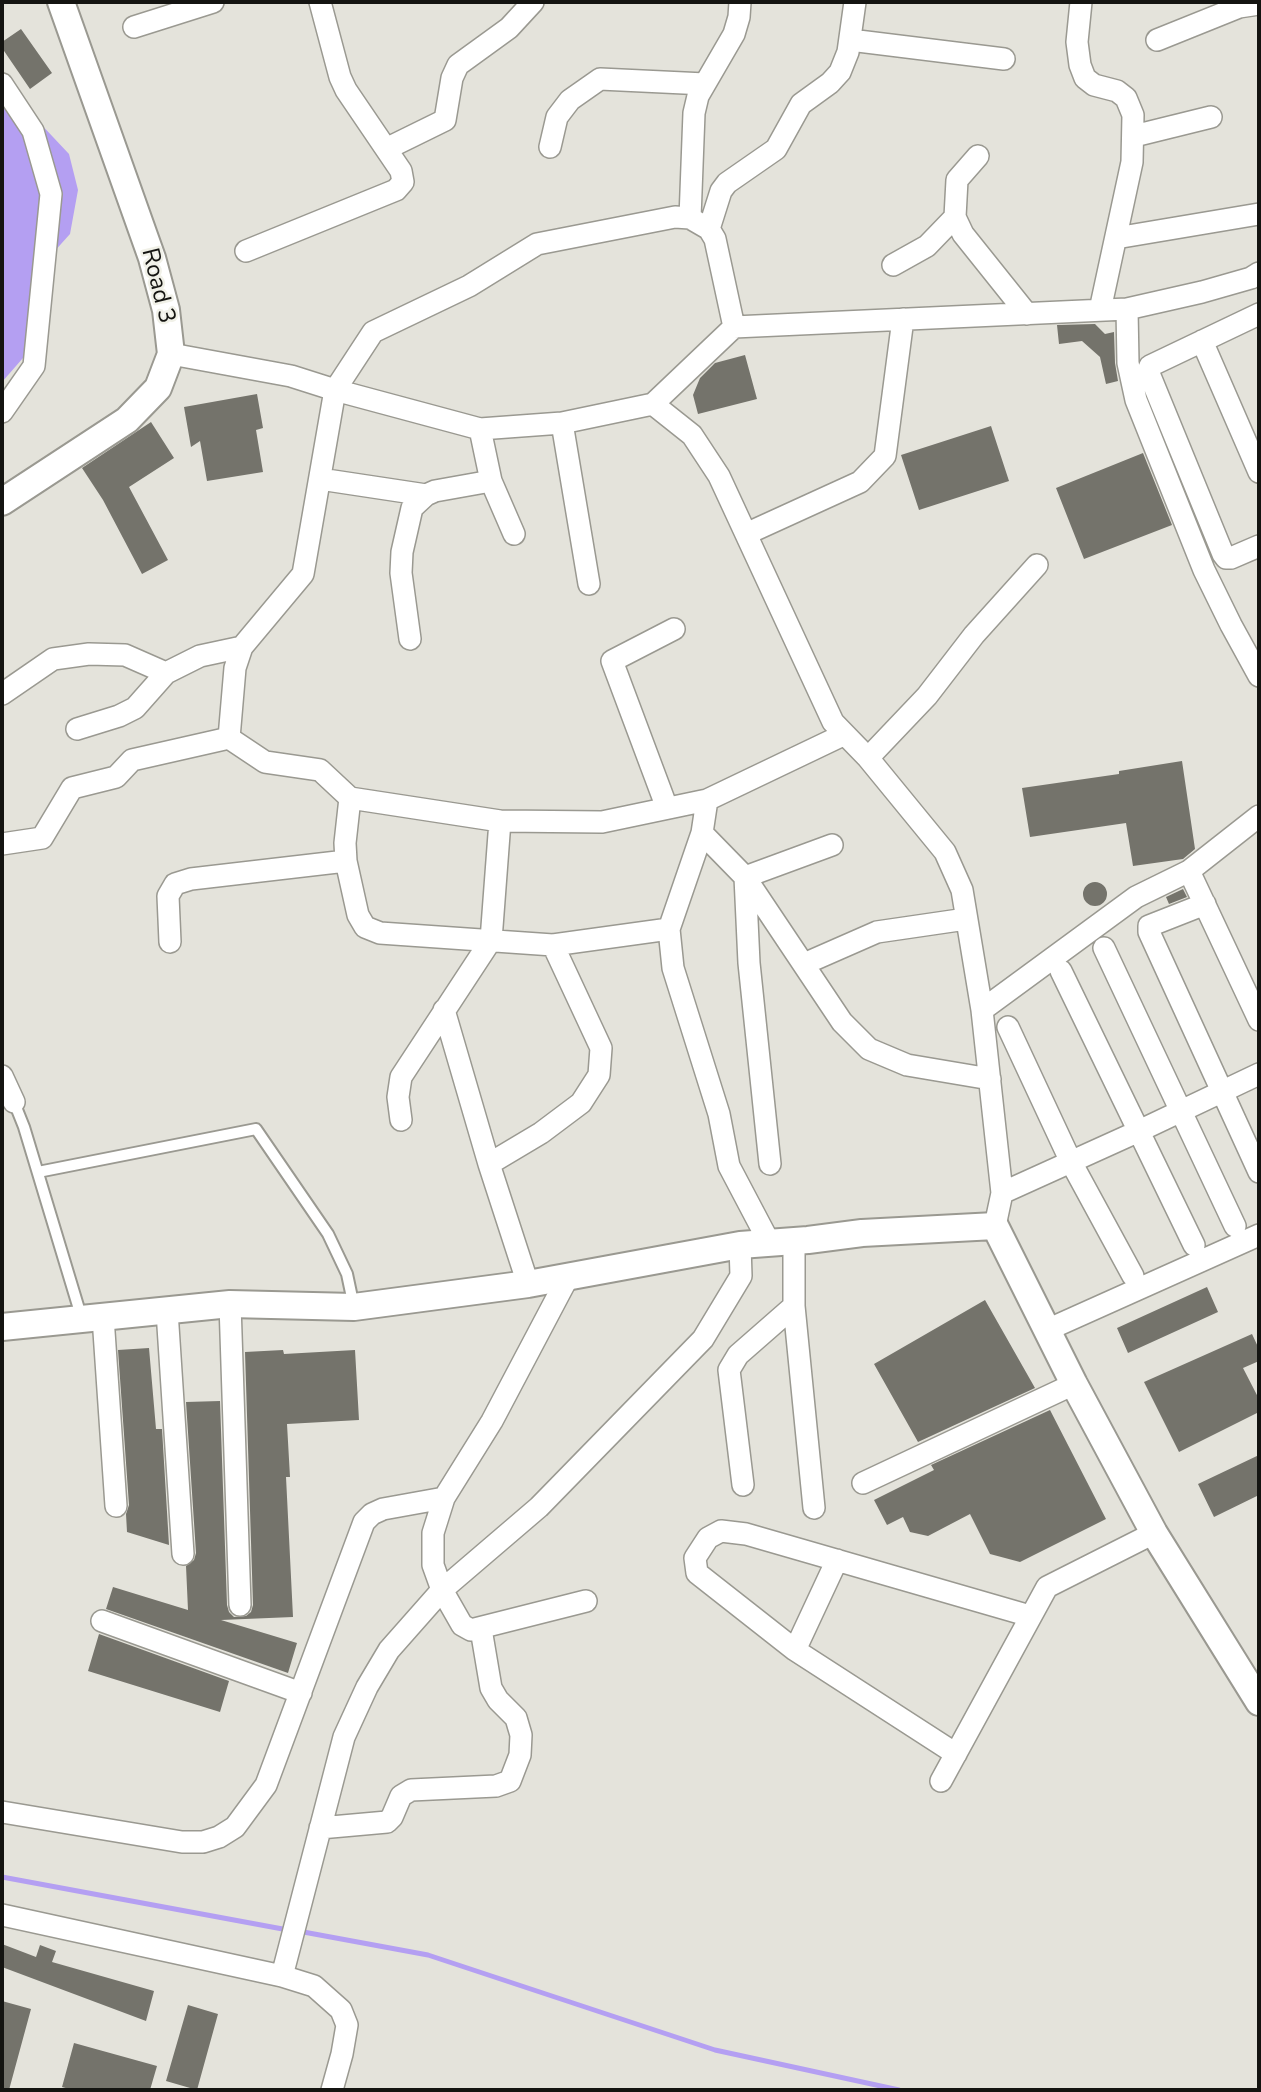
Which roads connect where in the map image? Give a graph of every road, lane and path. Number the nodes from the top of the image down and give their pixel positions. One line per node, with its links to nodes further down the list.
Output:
1 (61, 2): 36 (street, Road 3)
2 (213, 2): 9 (street)
3 (320, 2): 18 (street)
4 (533, 2): 18 (street)
5 (740, 2): 14 (street)
6 (855, 2): 10 (street)
7 (1081, 2): 16 (street)
8 (1259, 5): 11 (street)
9 (134, 27)
10 (849, 40): 12 (street); 23 (street)
11 (1157, 40)
12 (1003, 59)
13 (2, 84): 39 (street)
14 (705, 84): 17 (street); 22 (street)
15 (1211, 117): 16 (street)
16 (1134, 136): 24 (street)
17 (550, 146)
18 (386, 149): 25 (street)
19 (978, 156): 21 (street)
20 (1259, 214): 24 (street)
21 (955, 217): 26 (street); 31 (street)
22 (690, 218): 23 (street); 37 (street)
23 (709, 229): 34 (street)
24 (1116, 238): 30 (street)
25 (246, 251)
26 (893, 265)
27 (1255, 276): 28 (street); 29 (street)
28 (1259, 301)
29 (1128, 309): 30 (street); 56 (street)
30 (1100, 310): 31 (street)
31 (1027, 314): 33 (street)
32 (1259, 314): 35 (street)
33 (903, 320): 34 (street); 48 (street)
34 (734, 327): 38 (street)
35 (1202, 341): 42 (street); 49 (street)
36 (171, 354): 37 (street); 46 (street, Road 3)
37 (335, 390): 41 (street); 43 (street)
38 (653, 404): 40 (street); 48 (street)
39 (2, 412)
40 (562, 424): 41 (street); 51 (street)
41 (480, 429): 44 (street)
42 (1259, 472)
43 (320, 479): 45 (street); 54 (street)
44 (491, 481): 45 (street); 47 (street)
45 (426, 495): 53 (street)
46 (2, 502)
47 (514, 534)
48 (746, 534): 59 (street)
49 (1259, 546)
50 (1037, 565): 61 (street)
51 (589, 584)
52 (674, 629): 64 (street)
53 (410, 639)
54 (242, 647): 55 (street); 60 (street)
55 (166, 673): 57 (street); 58 (street)
56 (1259, 676)
57 (2, 694)
58 (78, 729)
59 (843, 735): 61 (street); 63 (street)
60 (229, 738): 62 (street); 68 (street)
61 (868, 758): 74 (street)
62 (350, 798): 66 (street); 70 (street)
63 (707, 800): 64 (street); 67 (street)
64 (667, 808): 66 (street)
65 (1259, 816): 71 (street)
66 (500, 821): 76 (street)
67 (702, 833): 72 (street); 75 (street)
68 (2, 844)
69 (832, 845): 72 (street)
70 (346, 861): 76 (street); 77 (street)
71 (1189, 871): 73 (street); 83 (street)
72 (745, 877): 80 (street); 96 (street)
73 (1205, 904): 84 (street); 89 (street)
74 (966, 919): 80 (street); 83 (street)
75 (669, 929): 78 (street); 103 (street)
76 (491, 940): 78 (street); 82 (street)
77 (170, 942)
78 (552, 946): 95 (street)
79 (1104, 948): 91 (street)
80 (804, 964): 88 (street)
81 (1061, 971): 93 (street)
82 (444, 1010): 92 (street); 95 (street)
83 (982, 1010): 88 (street)
84 (1259, 1020)
85 (1008, 1027): 94 (street)
86 (1259, 1074): 89 (street)
87 (2, 1076): 90 (street)
88 (990, 1079): 99 (street)
89 (1223, 1091): 91 (street); 98 (street)
90 (14, 1102): 97 (lane)
91 (1182, 1111): 93 (street); 101 (street)
92 (401, 1120)
93 (1139, 1131): 94 (street); 105 (street)
94 (1071, 1161): 99 (street); 106 (street)
95 (489, 1164): 108 (street)
96 (770, 1164)
97 (38, 1172): 111 (lane); 113 (lane)
98 (1259, 1172)
99 (1002, 1193): 100 (street)
100 (995, 1226): 103 (street); 115 (street)
101 (1235, 1226)
102 (1259, 1235): 115 (street)
103 (782, 1242): 104 (street); 110 (street)
104 (740, 1245): 107 (street); 125 (street)
105 (1194, 1245)
106 (1133, 1276)
107 (568, 1277): 108 (street); 119 (street)
108 (528, 1284): 111 (street)
109 (230, 1304): 111 (street); 112 (street); 127 (street)
110 (794, 1306): 118 (street); 121 (street)
111 (354, 1307)
112 (167, 1311): 113 (street); 123 (street)
113 (93, 1318): 114 (street); 120 (street)
114 (2, 1327)
115 (1047, 1330): 116 (street)
116 (1074, 1384): 117 (street); 122 (street)
117 (863, 1483)
118 (743, 1485)
119 (444, 1498): 125 (street); 132 (street)
120 (116, 1506)
121 (814, 1508)
122 (1154, 1533): 128 (street); 133 (street)
123 (183, 1554)
124 (837, 1560): 128 (street); 131 (street); 131 (street)
125 (442, 1590): 130 (street); 137 (street)
126 (586, 1601): 130 (street)
127 (240, 1605)
128 (1030, 1616): 134 (street)
129 (102, 1621): 132 (street)
130 (481, 1629): 137 (street)
131 (795, 1650): 134 (street)
132 (301, 1693): 136 (street)
133 (1259, 1702)
134 (956, 1754): 135 (street)
135 (941, 1780)
136 (2, 1812)
137 (320, 1828): 139 (street)
138 (2, 1915): 139 (street)
139 (282, 1976): 140 (street)
140 (332, 2090)

